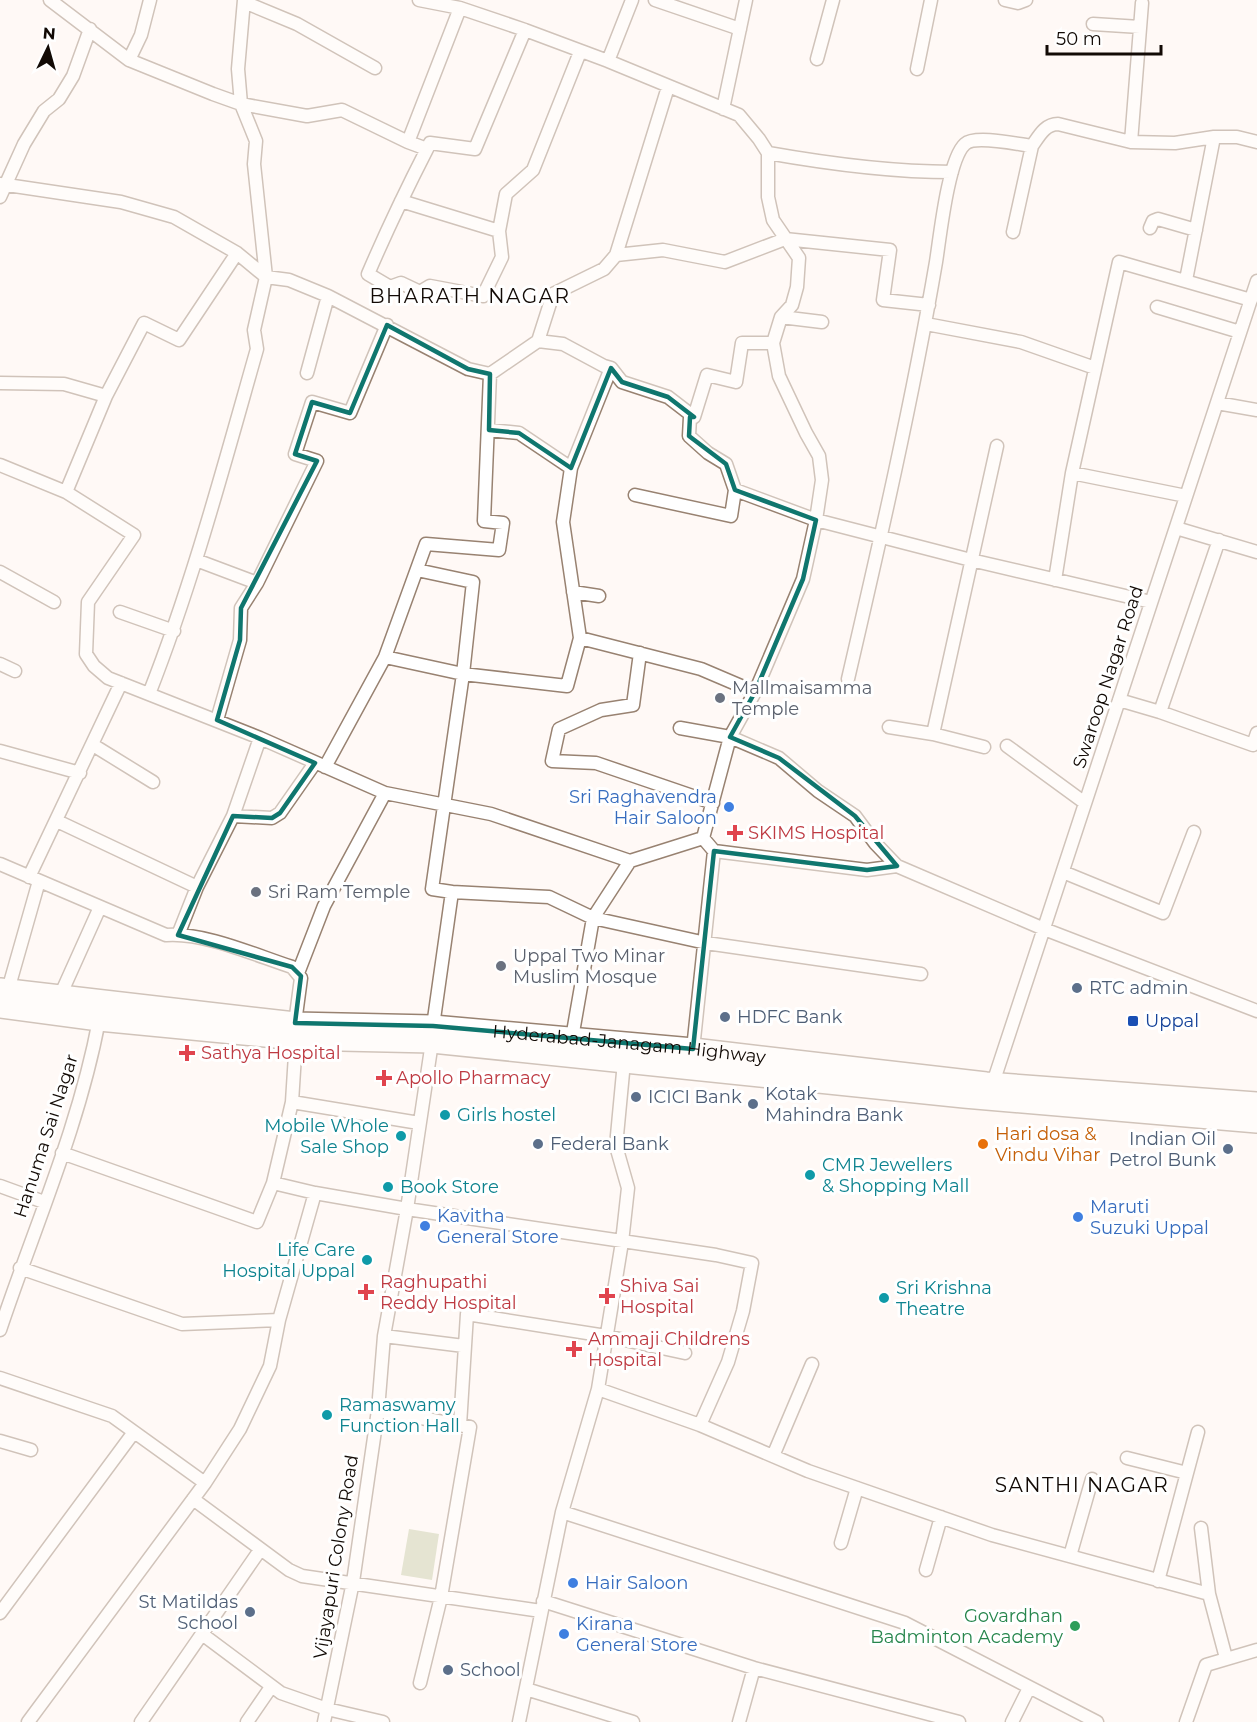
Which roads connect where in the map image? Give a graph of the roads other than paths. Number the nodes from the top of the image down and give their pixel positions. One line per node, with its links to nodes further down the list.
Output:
1 (50, 0): 17 (street)
2 (150, 0): 22 (street)
3 (419, 0): 12 (street)
4 (632, 0): 23 (street)
5 (655, 0): 18 (street)
6 (746, 0): 18 (street)
7 (833, 0): 21 (street)
8 (932, 0): 25 (street)
9 (1005, 0): 10 (street)
10 (1026, 0)
11 (244, 1): 24 (street); 27 (street)
12 (435, 2): 14 (street)
13 (1142, 3): 16 (street)
14 (460, 8): 19 (street); 30 (street)
15 (1093, 24): 16 (street)
16 (1140, 27): 31 (street)
17 (90, 29): 22 (street); 37 (street)
18 (740, 29): 28 (street)
19 (525, 30): 20 (street); 34 (street)
20 (580, 52): 23 (street); 41 (street)
21 (817, 59)
22 (129, 60): 27 (street)
23 (608, 61): 26 (street)
24 (375, 68)
25 (917, 69)
26 (668, 87): 28 (street); 45 (street)
27 (241, 104): 30 (street); 46 (street)
28 (723, 109): 35 (street)
29 (1214, 137): 31 (street); 32 (street); 40 (street)
30 (408, 142): 34 (street)
31 (1131, 142): 33 (street)
32 (1257, 142)
33 (1032, 146): 36 (street); 42 (street)
34 (427, 148): 38 (street)
35 (768, 153): 36 (street); 43 (street)
36 (952, 172): 51 (street)
37 (1, 189): 44 (street)
38 (401, 201): 41 (street); 41 (street)
39 (1150, 228): 40 (street)
40 (1196, 230): 47 (street)
41 (499, 231)
42 (1013, 232)
43 (785, 239): 45 (street); 51 (street); 53 (street)
44 (237, 253): 46 (street); 65 (street)
45 (616, 255): 58 (street)
46 (266, 277): 49 (street); 83 (street)
47 (1186, 280): 50 (street); 61 (street)
48 (1257, 281): 50 (street, Swaroop Nagar Road)
49 (328, 296): 56 (street); 62 (street)
50 (1251, 300): 57 (street, Swaroop Nagar Road)
51 (929, 305): 55 (street)
52 (1157, 307): 57 (street)
53 (781, 317): 54 (street); 59 (street)
54 (822, 322)
55 (926, 324): 61 (street); 80 (street)
56 (387, 325): 63 (street); 88 (street)
57 (1240, 332): 66 (street, Swaroop Nagar Road)
58 (538, 341): 60 (street); 63 (street)
59 (773, 343): 68 (street); 78 (street)
60 (610, 368): 68 (street); 72 (street)
61 (1095, 368): 73 (street)
62 (307, 373)
63 (490, 374): 69 (street)
64 (0, 383): 65 (street)
65 (106, 396): 75 (street)
66 (1217, 403): 67 (street); 77 (street, Swaroop Nagar Road)
67 (1257, 410)
68 (694, 417): 74 (street)
69 (489, 430): 72 (street); 85 (street)
70 (997, 447): 84 (street)
71 (0, 465): 75 (street)
72 (572, 468): 89 (street)
73 (1072, 473): 77 (street); 87 (street)
74 (735, 490): 76 (street); 78 (street)
75 (66, 492): 102 (street)
76 (635, 495)
77 (1186, 496): 79 (street, Swaroop Nagar Road)
78 (816, 520): 80 (street); 103 (street)
79 (1176, 528): 81 (street); 92 (street, Swaroop Nagar Road)
80 (881, 537): 84 (street); 101 (street)
81 (1219, 540): 82 (street); 106 (street)
82 (1257, 552)
83 (196, 560): 88 (street); 94 (street)
84 (971, 560): 87 (street); 110 (street)
85 (417, 570): 97 (street); 100 (street)
86 (0, 572): 91 (street)
87 (1056, 580): 92 (street)
88 (257, 583): 107 (street)
89 (573, 592): 90 (street); 95 (street)
90 (599, 596)
91 (54, 602)
92 (1151, 602): 105 (street, Swaroop Nagar Road)
93 (120, 612): 94 (street)
94 (174, 631): 104 (street)
95 (580, 638): 96 (street); 100 (street)
96 (640, 653): 103 (street); 123 (street)
97 (385, 657): 100 (street); 118 (street)
98 (0, 664): 99 (street)
99 (15, 671)
100 (463, 674): 122 (street)
101 (848, 680)
102 (121, 683): 104 (street); 114 (street)
103 (755, 692): 111 (street)
104 (149, 694): 107 (street)
105 (1119, 700): 106 (street); 124 (street, Swaroop Nagar Road)
106 (1160, 712): 113 (street)
107 (217, 720): 112 (street)
108 (889, 727): 110 (street)
109 (680, 728): 111 (street)
110 (933, 734): 116 (street)
111 (729, 737): 123 (street); 132 (street)
112 (260, 738): 118 (street); 125 (street)
113 (1256, 741)
114 (93, 745): 119 (street); 120 (street)
115 (1008, 746): 124 (street)
116 (984, 747)
117 (0, 751): 119 (street)
118 (320, 765): 121 (street); 125 (street)
119 (80, 773): 126 (street)
120 (153, 782)
121 (385, 793): 122 (street); 142 (street)
122 (444, 803): 130 (street); 136 (street)
123 (713, 803): 128 (street)
124 (1085, 803): 133 (street, Swaroop Nagar Road)
125 (233, 816): 135 (street)
126 (57, 822): 134 (street); 135 (street)
127 (1194, 832): 133 (street)
128 (703, 838): 129 (street); 130 (street)
129 (714, 851): 132 (street); 141 (street)
130 (630, 861): 138 (street)
131 (0, 864): 134 (street)
132 (897, 866): 139 (street)
133 (1063, 872): 139 (street, Swaroop Nagar Road)
134 (34, 879): 137 (street); 144 (street)
135 (196, 887): 140 (street)
136 (452, 892): 138 (street); 149 (street, Vijayapuri Colony Road)
137 (100, 907): 140 (street); 145 (street)
138 (593, 918): 141 (street); 150 (street)
139 (1044, 929): 146 (street); 154 (street, Swaroop Nagar Road)
140 (178, 934): 142 (street)
141 (706, 943): 143 (street); 151 (street)
142 (298, 973): 148 (street)
143 (921, 974)
144 (3, 995): 145 (highway, Hyderabad-Janagam Highway); 147 (highway, Hyderabad-Janagam Highway)
145 (60, 996): 148 (highway, Hyderabad-Janagam Highway)
146 (1257, 1011)
147 (99, 1020): 148 (highway, Hyderabad-Janagam Highway); 159 (street, Hanuma Sai Nagar)
148 (295, 1031): 149 (highway, Hyderabad-Janagam Highway); 155 (street)
149 (433, 1034): 150 (highway, Hyderabad-Janagam Highway); 152 (highway, Hyderabad-Janagam Highway); 158 (street, Vijayapuri Colony Road)
150 (572, 1038): 151 (highway, Hyderabad-Janagam Highway)
151 (693, 1049): 153 (highway, Hyderabad-Janagam Highway)
152 (624, 1062): 153 (highway, Hyderabad-Janagam Highway); 165 (street)
153 (783, 1068): 154 (highway, Hyderabad-Janagam Highway); 157 (highway, Hyderabad-Janagam Highway)
154 (993, 1083): 156 (highway, Hyderabad-Janagam Highway)
155 (292, 1102): 158 (street); 160 (street)
156 (1257, 1103)
157 (1257, 1122)
158 (420, 1123): 164 (street, Vijayapuri Colony Road)
159 (62, 1154): 160 (street); 163 (street, Hanuma Sai Nagar)
160 (273, 1183): 162 (street)
161 (0, 1186): 163 (street)
162 (315, 1193): 164 (street); 167 (street)
163 (44, 1202): 166 (street, Hanuma Sai Nagar)
164 (407, 1209): 165 (street); 169 (street, Vijayapuri Colony Road)
165 (622, 1242): 170 (street); 178 (street)
166 (21, 1268): 167 (street); 168 (street, Hanuma Sai Nagar)
167 (279, 1320): 187 (street)
168 (0, 1330)
169 (384, 1336): 171 (street); 176 (street, Vijayapuri Colony Road)
170 (606, 1336): 171 (street); 172 (street); 175 (street)
171 (464, 1346): 177 (street)
172 (685, 1353)
173 (812, 1364): 183 (street)
174 (0, 1378): 179 (street)
175 (598, 1389): 178 (street); 190 (street)
176 (378, 1410): 177 (street); 198 (street, Vijayapuri Colony Road)
177 (460, 1425): 200 (street)
178 (700, 1425): 183 (street)
179 (134, 1432): 187 (street); 202 (street)
180 (1198, 1432): 185 (street)
181 (0, 1441): 182 (street)
182 (31, 1450)
183 (773, 1456): 188 (street)
184 (1127, 1458): 185 (street)
185 (1187, 1473): 197 (street)
186 (1092, 1479): 195 (street)
187 (205, 1483): 189 (street)
188 (857, 1488): 191 (street); 193 (street)
189 (193, 1500): 194 (street); 212 (street)
190 (562, 1512): 201 (street); 209 (street)
191 (940, 1517): 195 (street); 196 (street)
192 (1201, 1528): 199 (street)
193 (841, 1543)
194 (260, 1550): 198 (street); 203 (street)
195 (1070, 1557): 197 (street)
196 (926, 1570)
197 (1158, 1581): 199 (street)
198 (353, 1582): 200 (street); 211 (street, Vijayapuri Colony Road)
199 (1209, 1594): 205 (street)
200 (441, 1597): 201 (street); 207 (street)
201 (542, 1606): 206 (street); 210 (street)
202 (0, 1613)
203 (202, 1634): 208 (street); 213 (street)
204 (1257, 1650): 205 (street)
205 (1226, 1658): 223 (street)
206 (754, 1668): 219 (street); 220 (street)
207 (420, 1683)
208 (271, 1687): 211 (street); 214 (street)
209 (1029, 1688): 221 (street); 222 (street)
210 (526, 1689): 217 (street); 218 (street)
211 (327, 1709): 215 (street, Vijayapuri Colony Road); 216 (street)
212 (28, 1722)
213 (141, 1722)
214 (247, 1722)
215 (324, 1722)
216 (383, 1722)
217 (519, 1722)
218 (633, 1722)
219 (739, 1722)
220 (959, 1722)
221 (1012, 1722)
222 (1097, 1722)
223 (1186, 1722)

